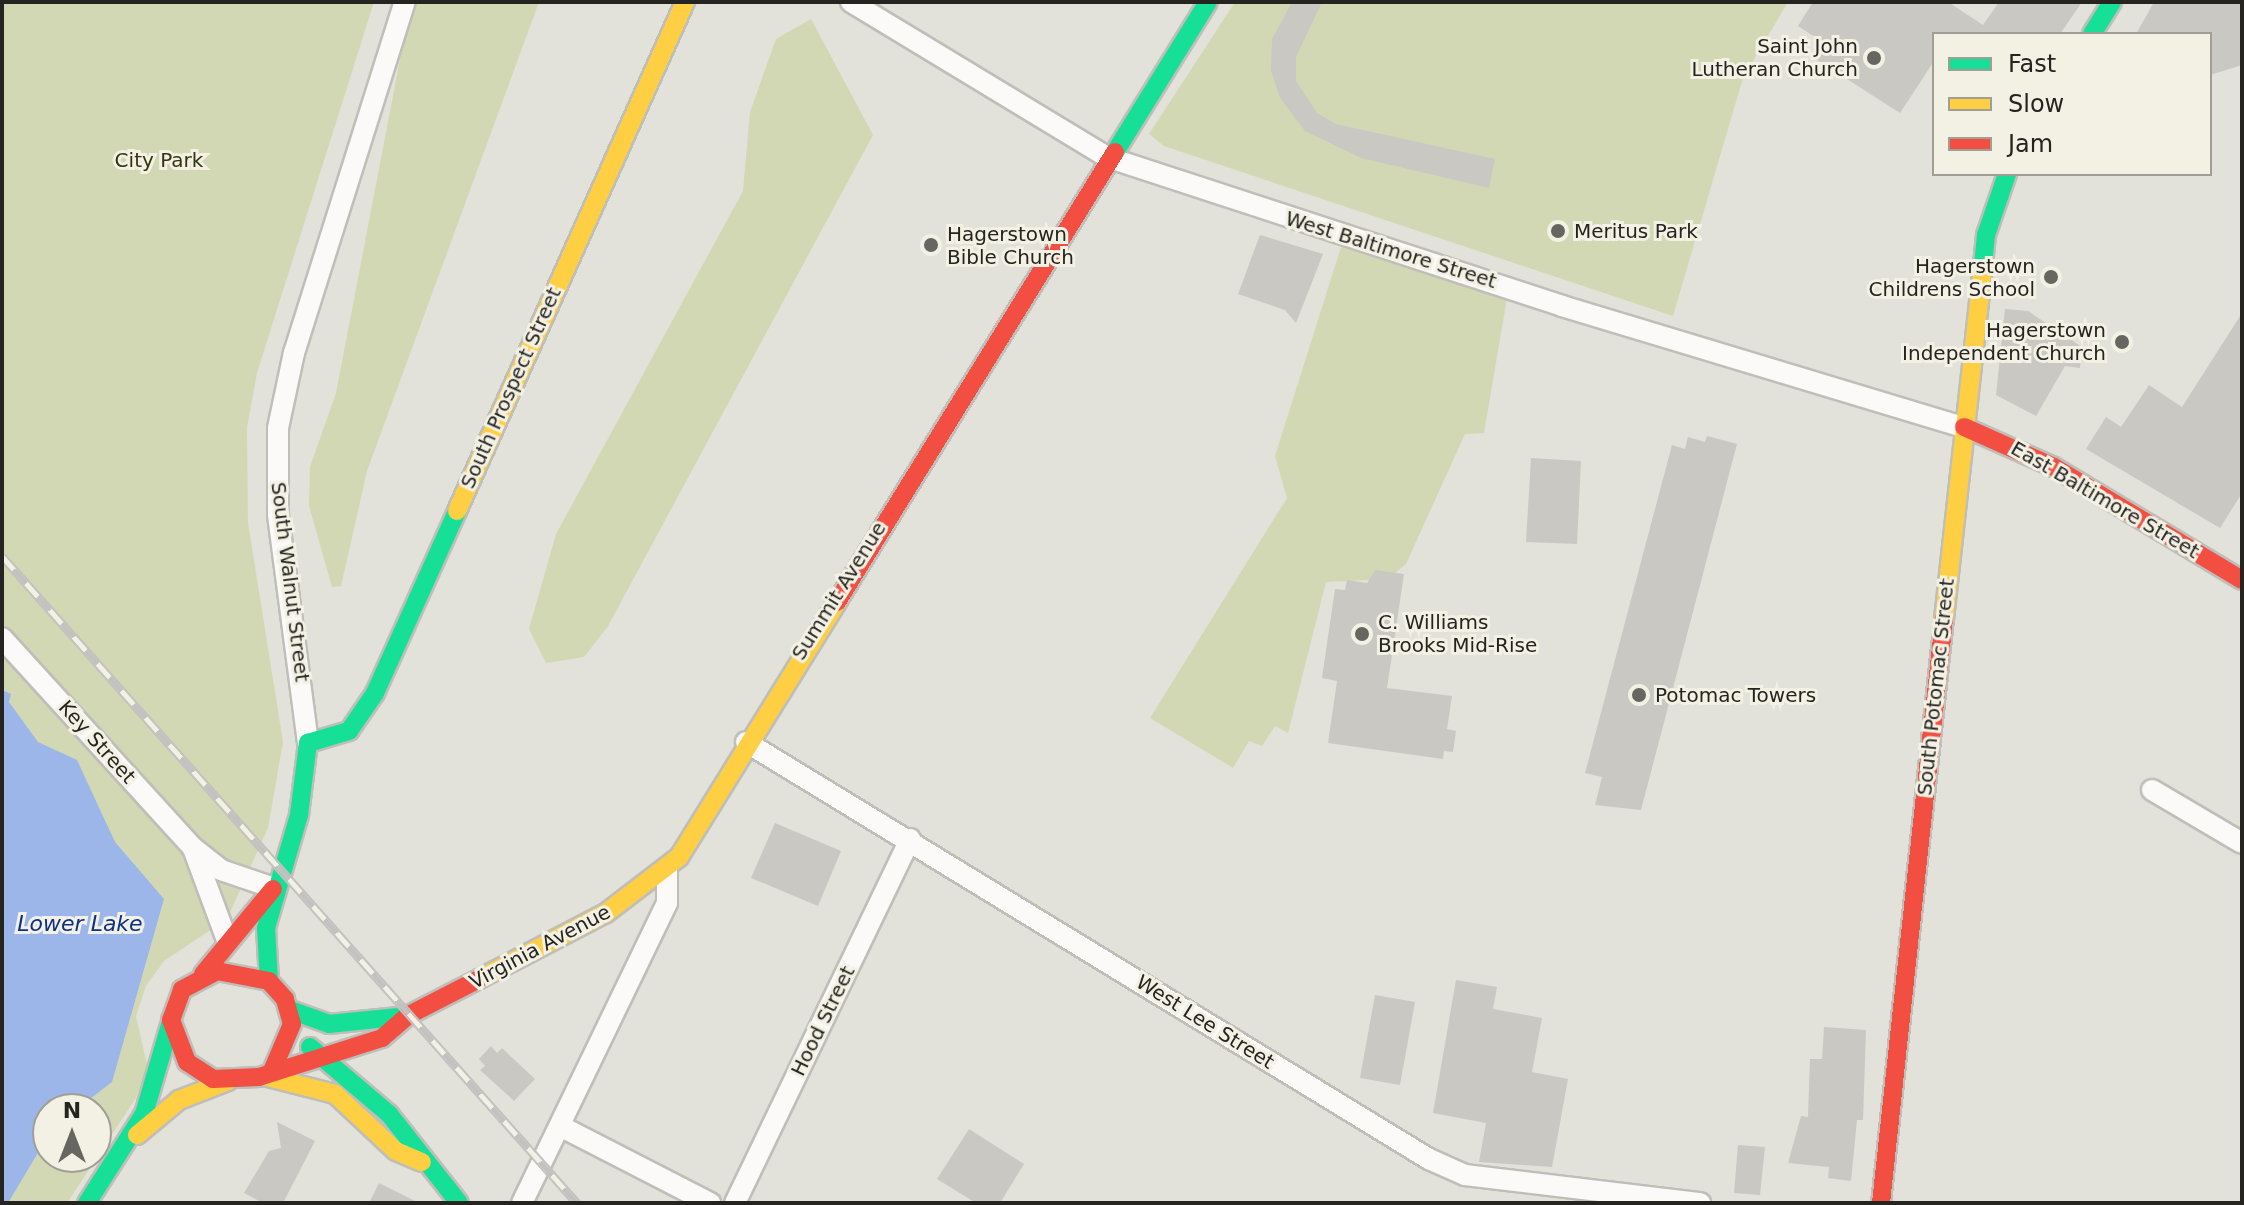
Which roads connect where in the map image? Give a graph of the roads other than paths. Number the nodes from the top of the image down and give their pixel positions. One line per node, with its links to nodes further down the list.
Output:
1 (405, 2): 13 (street, South Walnut Street)
2 (685, 2): 13 (main road, South Prospect Street)
3 (851, 2): 7 (street, West Baltimore Street)
4 (1208, 2): 7 (main road, Summit Avenue)
5 (2112, 2): 6 (main road)
6 (2093, 32)
7 (1107, 157): 9 (street, West Baltimore Street); 12 (main road, Summit Avenue)
8 (2006, 176): 9 (main road, South Potomac Street)
9 (1964, 427): 10 (main road, East Baltimore Street); 41 (main road, South Potomac Street)
10 (2242, 580)
11 (2, 638): 17 (street, Key Street)
12 (746, 742): 15 (street, West Lee Street); 18 (main road, Summit Avenue)
13 (308, 743): 19 (main road, South Walnut Street)
14 (2152, 790): 16 (street)
15 (910, 839): 34 (street, West Lee Street); 39 (street, Hood Street)
16 (2242, 843)
17 (192, 847): 19 (street, Key Street); 20 (street, Key Street)
18 (667, 868): 23 (main road, Virginia Avenue); 31 (street, Summit Avenue)
19 (274, 888): 20 (main road, South Walnut Street); 22 (main road, South Walnut Street)
20 (227, 940): 21 (main road, South Walnut Street)
21 (203, 974): 22 (main road); 25 (main road)
22 (269, 981): 24 (main road)
23 (407, 1016): 24 (main road, Virginia Avenue); 26 (main road, Virginia Avenue)
24 (291, 1017): 27 (main road); 28 (main road)
25 (171, 1020): 29 (main road); 32 (main road)
26 (382, 1038): 27 (main road, Virginia Avenue); 30 (main road)
27 (320, 1058): 28 (main road, Virginia Avenue); 30 (main road)
28 (266, 1074): 29 (main road); 33 (main road)
29 (228, 1081): 32 (main road)
30 (377, 1102): 33 (main road)
31 (560, 1126): 37 (street, Summit Avenue); 38 (street)
32 (129, 1141): 35 (main road)
33 (425, 1163): 36 (main road)
34 (1581, 1196): 40 (street, West Lee Street)
35 (87, 1203)
36 (459, 1203)
37 (522, 1203)
38 (710, 1203)
39 (735, 1203)
40 (1700, 1203)
41 (1881, 1203)

